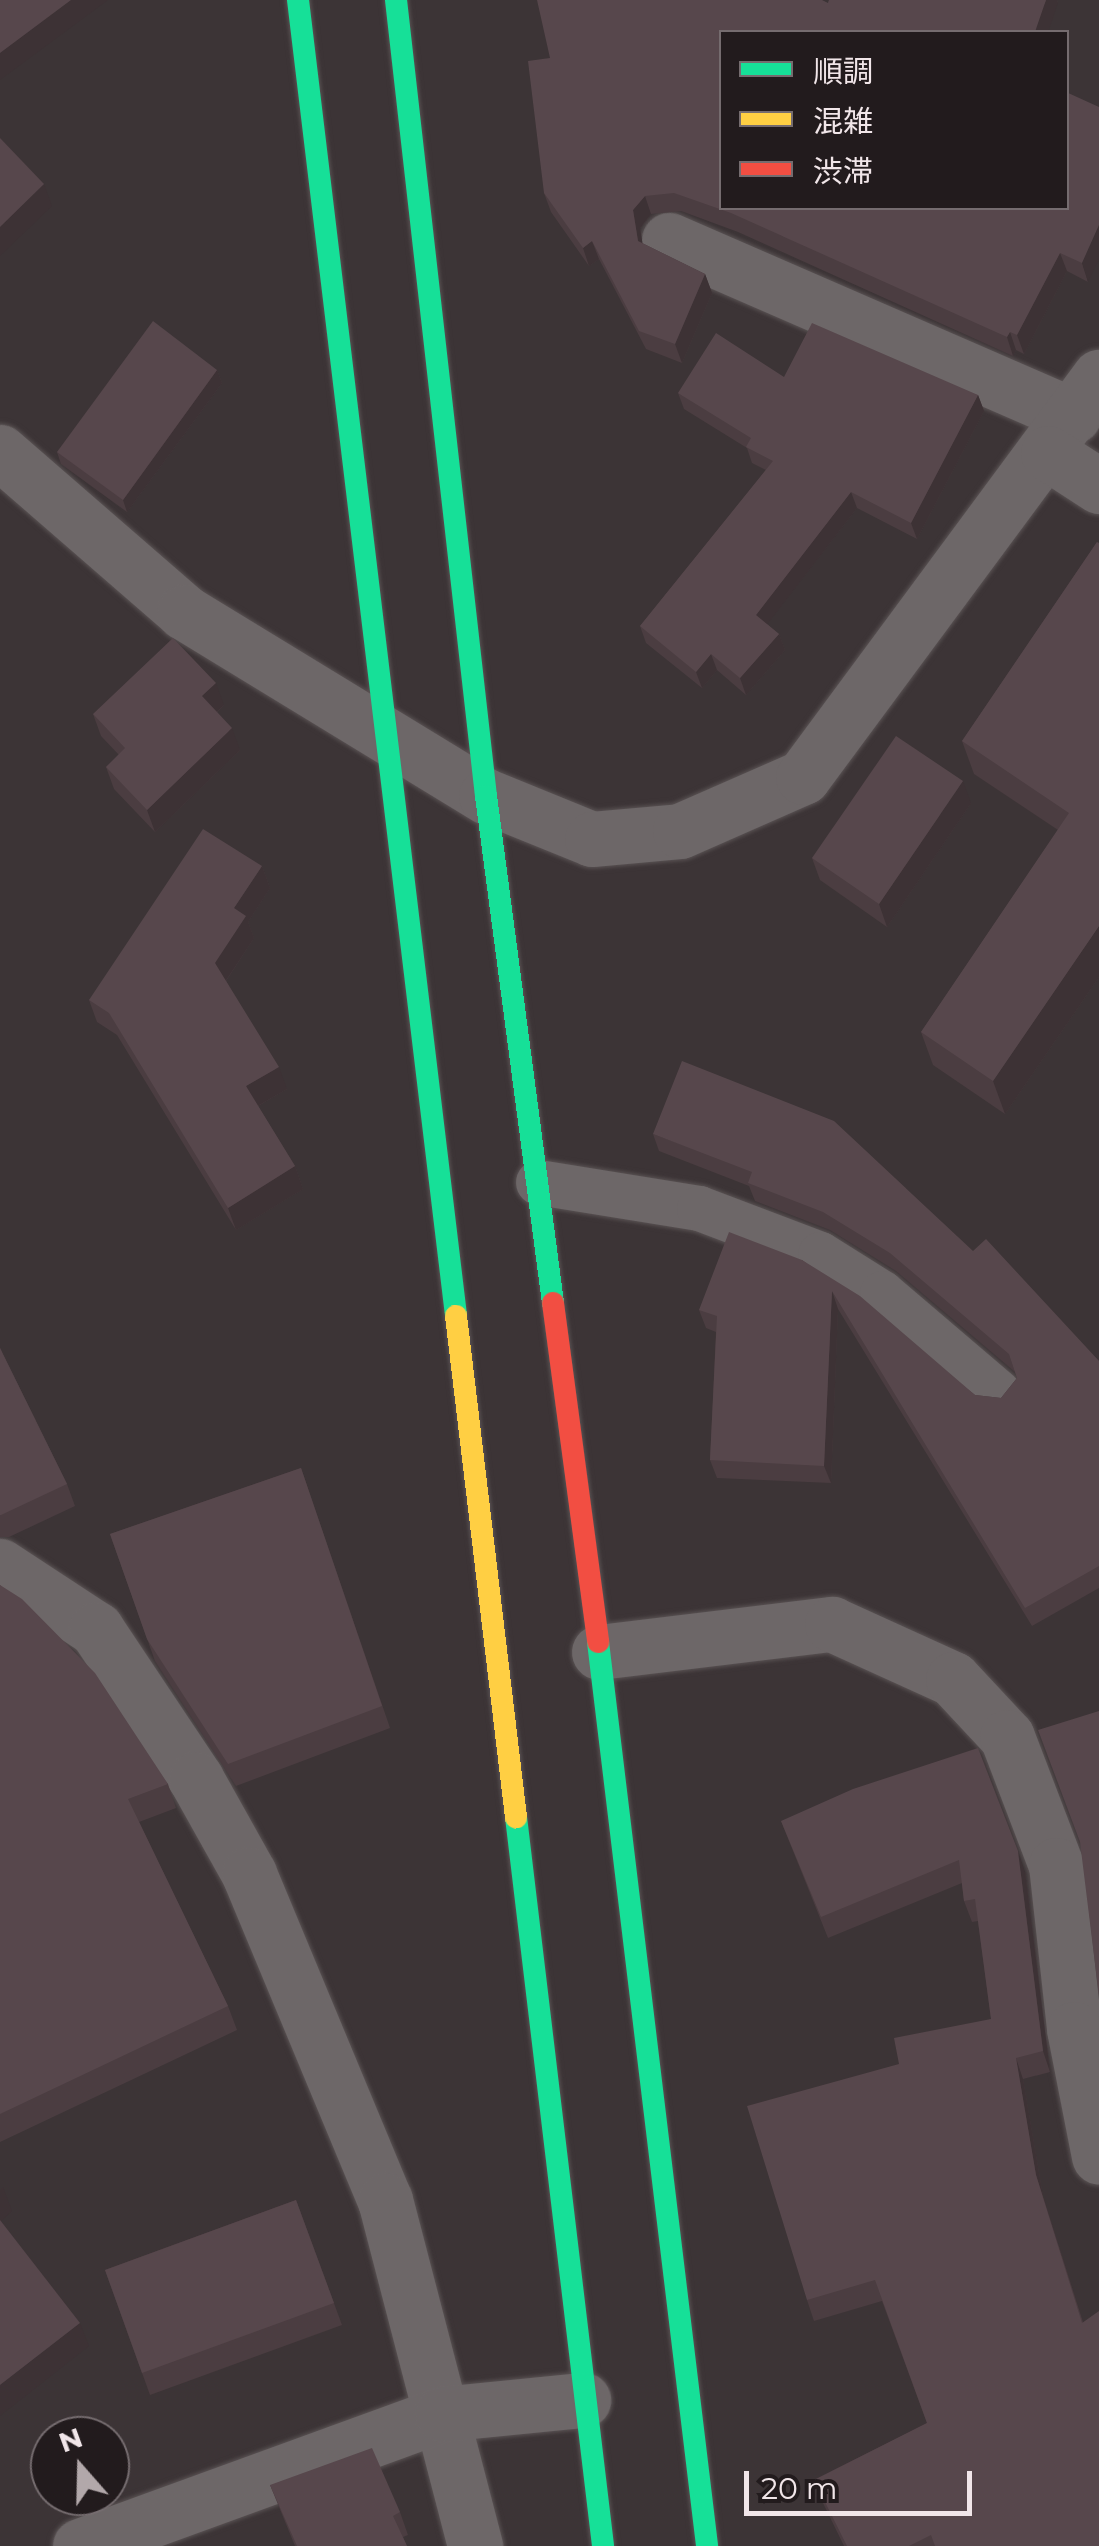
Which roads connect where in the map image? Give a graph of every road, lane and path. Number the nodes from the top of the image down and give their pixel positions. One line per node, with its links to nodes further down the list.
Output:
1 (298, 0): 7 (street)
2 (396, 0): 8 (street)
3 (669, 240): 4 (street)
4 (1073, 415): 6 (street); 8 (street)
5 (0, 452): 7 (street)
6 (1099, 486)
7 (386, 736): 8 (street); 14 (street)
8 (486, 796): 9 (street)
9 (538, 1182): 10 (lane); 12 (street)
10 (998, 1392)
11 (0, 1566): 15 (street)
12 (599, 1652): 13 (street); 19 (street)
13 (1099, 2157)
14 (583, 2400): 15 (street); 18 (street)
15 (442, 2414): 16 (street); 17 (street)
16 (80, 2546)
17 (475, 2546)
18 (603, 2546)
19 (706, 2546)

